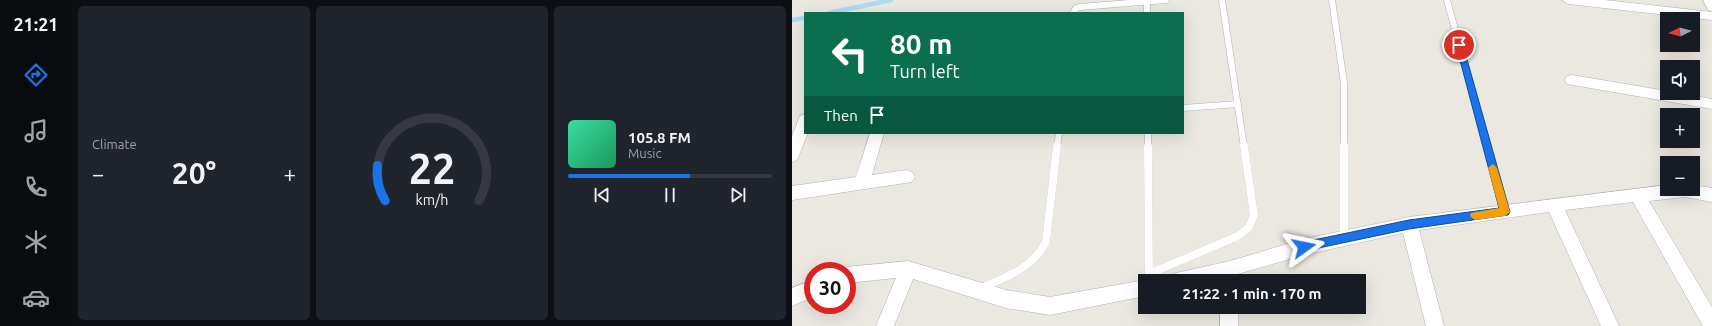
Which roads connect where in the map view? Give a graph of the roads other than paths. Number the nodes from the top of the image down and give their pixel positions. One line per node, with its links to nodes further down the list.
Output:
1 (1166, 0): 7 (lane)
2 (1222, 0): 14 (lane)
3 (1332, 0): 30 (lane)
4 (1447, 0): 28 (lane)
5 (1568, 0): 8 (street)
6 (1709, 0): 9 (street)
7 (1147, 1): 10 (lane); 11 (lane)
8 (1583, 1): 12 (street)
9 (1712, 8)
10 (1074, 12)
11 (1147, 12)
12 (1712, 16)
13 (1572, 80): 15 (street)
14 (1238, 104): 16 (lane); 34 (lane)
15 (1712, 104)
16 (1184, 108)
17 (804, 123): 21 (street)
18 (876, 134): 23 (street)
19 (1059, 134): 37 (lane)
20 (1148, 134): 33 (lane)
21 (792, 156)
22 (907, 176): 23 (street)
23 (862, 184): 24 (street)
24 (792, 193)
25 (1637, 195): 26 (street); 27 (street); 41 (street)
26 (1712, 195)
27 (1554, 205): 28 (street); 45 (street)
28 (1505, 212): 29 (street)
29 (1409, 224): 30 (street); 44 (street)
30 (1344, 238): 35 (street)
31 (908, 269): 32 (street); 37 (street); 42 (street)
32 (856, 274)
33 (1147, 274)
34 (1161, 274)
35 (1233, 274)
36 (1138, 283): 37 (street)
37 (978, 290)
38 (804, 292): 39 (street)
39 (792, 297)
40 (1229, 314): 43 (street)
41 (1712, 324)
42 (885, 326)
43 (1229, 326)
44 (1435, 326)
45 (1610, 326)

